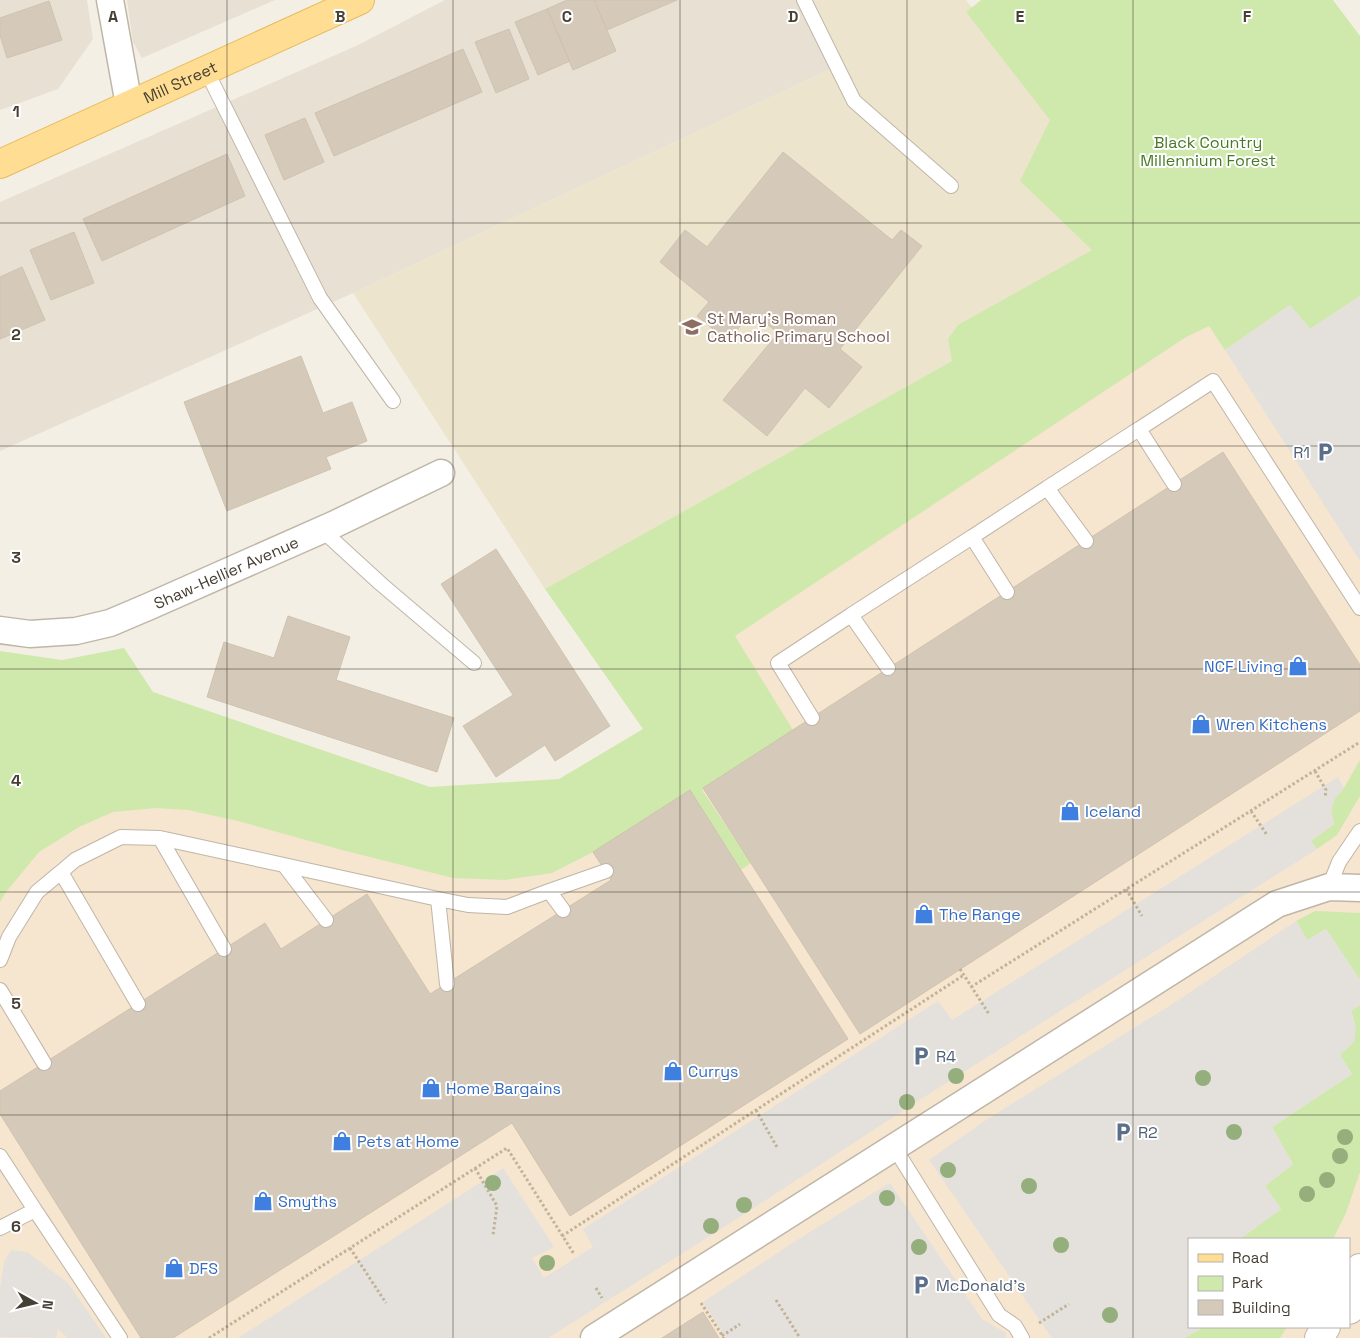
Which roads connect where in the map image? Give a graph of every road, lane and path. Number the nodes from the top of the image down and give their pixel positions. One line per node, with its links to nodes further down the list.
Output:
1 (110, 0): 5 (street)
2 (360, 0): 4 (main road, Mill Street)
3 (804, 0): 7 (lane)
4 (206, 70): 5 (main road, Mill Street); 8 (lane)
5 (129, 105): 6 (main road, Mill Street)
6 (0, 164)
7 (951, 186)
8 (393, 401)
9 (1139, 429): 11 (lane); 12 (lane); 17 (lane)
10 (441, 473): 13 (street, Shaw-Hellier Avenue)
11 (1174, 484)
12 (1047, 488): 14 (lane); 15 (lane)
13 (322, 530): 19 (street, Shaw-Hellier Avenue); 20 (lane)
14 (972, 537): 16 (lane); 18 (lane)
15 (1086, 540)
16 (1007, 592)
17 (1360, 608)
18 (852, 615): 21 (lane); 22 (lane)
19 (0, 630)
20 (474, 663)
21 (888, 668)
22 (812, 718)
23 (1360, 742): 24 (path)
24 (1314, 771): 25 (path); 26 (path)
25 (1324, 798)
26 (1251, 811): 28 (path); 35 (path)
27 (1360, 831): 33 (lane)
28 (1267, 835)
29 (160, 838): 30 (lane); 32 (lane); 41 (lane)
30 (284, 866): 37 (lane); 40 (lane)
31 (606, 871): 36 (lane)
32 (61, 872): 42 (lane); 48 (lane)
33 (1328, 887): 34 (street); 52 (street)
34 (1360, 888)
35 (1126, 889): 39 (path); 46 (path)
36 (549, 891): 37 (lane); 38 (lane)
37 (438, 899): 45 (lane)
38 (563, 910)
39 (1142, 916)
40 (326, 920)
41 (224, 949)
42 (0, 960)
43 (960, 969): 44 (path)
44 (964, 975): 46 (path); 51 (path)
45 (447, 984)
46 (971, 987): 49 (path)
47 (0, 990): 50 (lane)
48 (138, 1004)
49 (989, 1014)
50 (44, 1063)
51 (756, 1110): 53 (path); 59 (path)
52 (894, 1147): 73 (street); 75 (lane)
53 (778, 1148)
54 (0, 1156): 56 (lane)
55 (475, 1168): 58 (path); 59 (path); 60 (path)
56 (35, 1210): 57 (lane); 71 (lane)
57 (0, 1228)
58 (493, 1235)
59 (562, 1236): 61 (path)
60 (350, 1248): 66 (path); 72 (path)
61 (574, 1254)
62 (1360, 1268): 63 (street)
63 (1350, 1286)
64 (698, 1299): 70 (path)
65 (776, 1300): 74 (path)
66 (386, 1303)
67 (1069, 1304): 69 (path)
68 (740, 1324): 70 (path)
69 (1034, 1326)
70 (723, 1337)
71 (120, 1338)
72 (209, 1338)
73 (594, 1338)
74 (800, 1338)
75 (1022, 1338)

